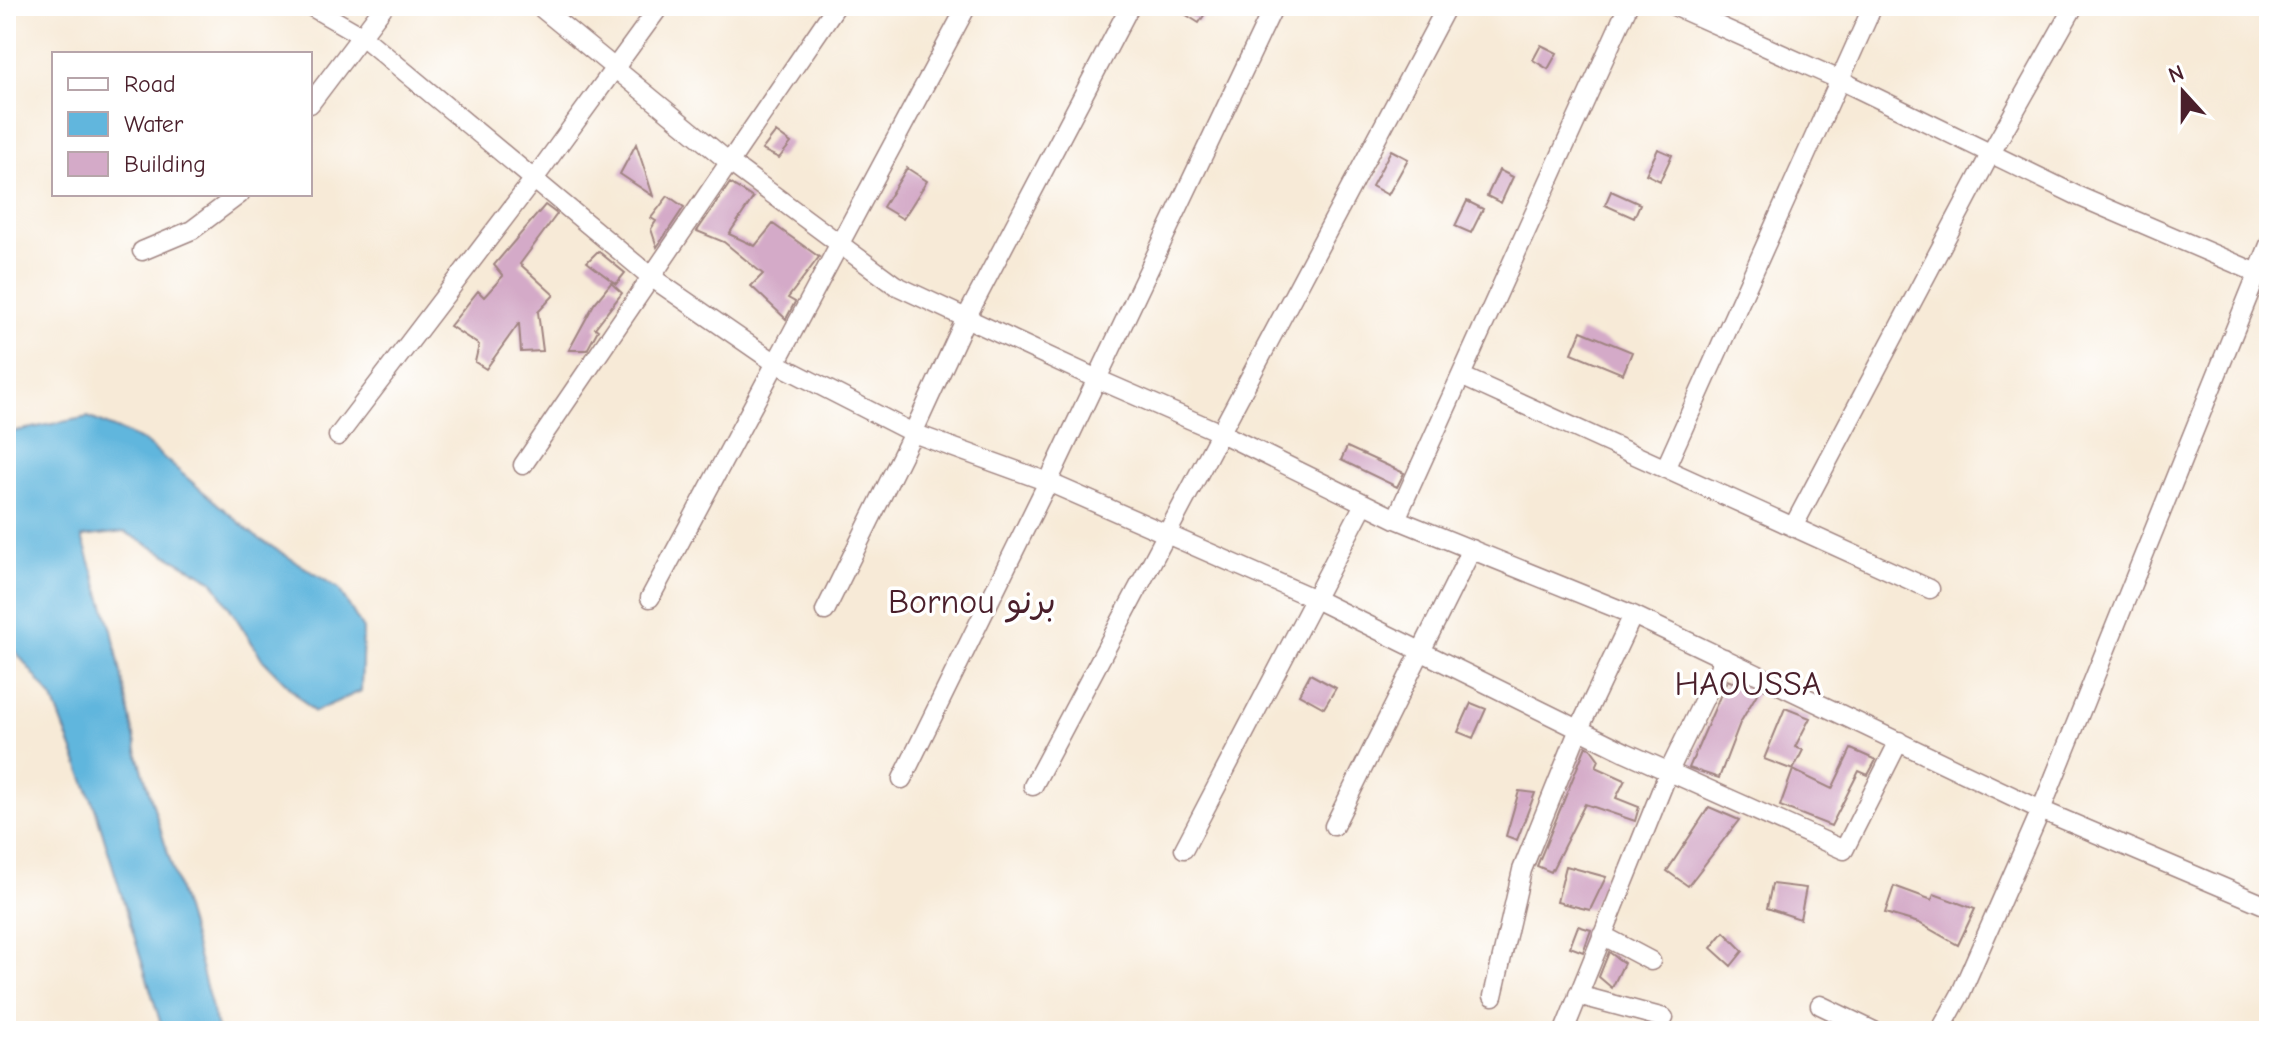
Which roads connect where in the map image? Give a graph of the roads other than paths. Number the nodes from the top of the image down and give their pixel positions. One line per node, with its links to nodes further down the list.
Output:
1 (310, 6): 14 (street)
2 (384, 6): 14 (street)
3 (539, 6): 15 (street)
4 (660, 6): 15 (street)
5 (836, 6): 19 (street)
6 (967, 6): 22 (street)
7 (1130, 6): 27 (street)
8 (1274, 6): 30 (street)
9 (1447, 6): 32 (street)
10 (1628, 6): 29 (street)
11 (1674, 6): 16 (street)
12 (1873, 6): 16 (street)
13 (2074, 6): 18 (street)
14 (362, 36): 17 (street); 20 (street)
15 (614, 69): 19 (street); 20 (street)
16 (1840, 80): 18 (street); 35 (street)
17 (312, 101)
18 (1991, 153): 25 (street); 39 (street)
19 (729, 162): 22 (street); 26 (street)
20 (534, 179): 26 (street); 33 (street)
21 (237, 196): 24 (street)
22 (839, 244): 27 (street); 28 (street)
23 (2269, 245): 25 (street)
24 (142, 251)
25 (2263, 275): 54 (street)
26 (651, 277): 28 (street); 34 (street)
27 (966, 318): 30 (street); 31 (street)
28 (774, 362): 31 (street); 43 (street)
29 (1461, 376): 35 (street); 38 (street)
30 (1095, 378): 32 (street); 36 (street)
31 (913, 433): 36 (street); 45 (street)
32 (1221, 433): 37 (street); 40 (street)
33 (338, 436)
34 (523, 465)
35 (1665, 469): 39 (street)
36 (1048, 482): 40 (street); 52 (street)
37 (1364, 504): 38 (street); 44 (street)
38 (1396, 519): 41 (street)
39 (1793, 527): 42 (street)
40 (1167, 534): 44 (street); 53 (street)
41 (1472, 549): 46 (street); 47 (street)
42 (1930, 589)
43 (650, 598)
44 (1315, 599): 47 (street); 56 (street)
45 (825, 611)
46 (1633, 615): 48 (street); 49 (street)
47 (1420, 651): 49 (street); 55 (street)
48 (1724, 658): 50 (street); 51 (street)
49 (1579, 729): 51 (street); 61 (street)
50 (1899, 741): 51 (street); 54 (street)
51 (1669, 771): 58 (street)
52 (902, 779)
53 (1033, 786)
54 (2041, 810): 57 (street); 66 (street)
55 (1334, 826)
56 (1184, 849)
57 (2269, 907)
58 (1602, 935): 59 (street); 60 (street)
59 (1651, 961)
60 (1578, 995): 63 (street); 64 (street)
61 (1493, 996)
62 (1820, 1005): 65 (street)
63 (1664, 1018)
64 (1564, 1031)
65 (1874, 1031)
66 (1940, 1031)

